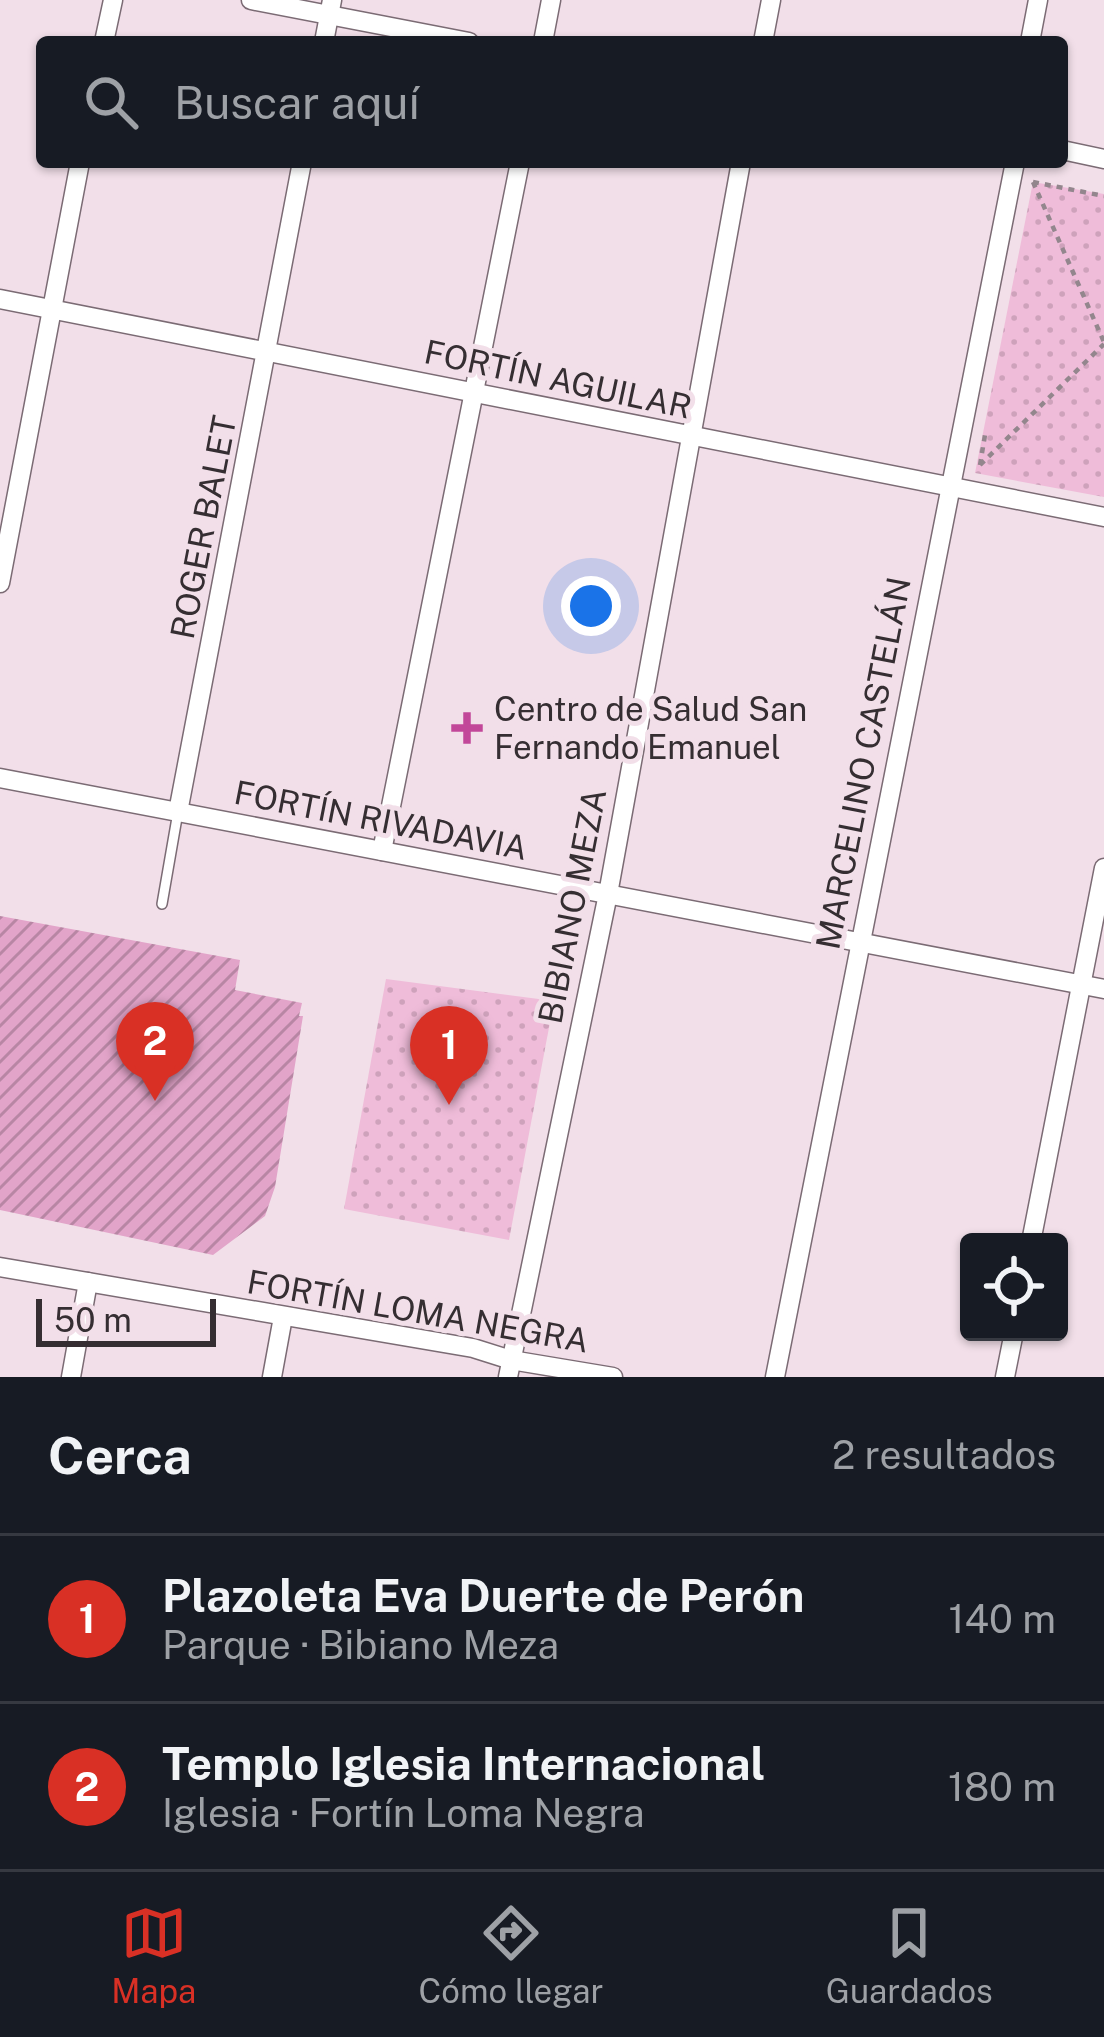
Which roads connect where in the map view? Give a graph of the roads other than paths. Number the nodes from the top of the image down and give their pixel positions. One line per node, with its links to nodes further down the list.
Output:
1 (113, 0): 7 (street)
2 (250, 0): 6 (street)
3 (551, 0): 9 (street)
4 (771, 0): 10 (street)
5 (1037, 0): 11 (street)
6 (330, 7): 8 (street)
7 (105, 36)
8 (445, 36)
9 (544, 36)
10 (764, 36)
11 (1031, 36)
12 (1068, 151): 13 (street)
13 (1104, 159)
14 (79, 168): 20 (street)
15 (301, 168): 21 (street, ROGER BALET)
16 (519, 168): 22 (street)
17 (740, 168): 23 (street, BIBIANO MEZA)
18 (1014, 168): 24 (street, MARCELINO CASTELÁN)
19 (0, 299): 20 (street, FORTÍN AGUILAR)
20 (50, 309): 21 (street, FORTÍN AGUILAR); 26 (street)
21 (267, 350): 22 (street, FORTÍN AGUILAR); 28 (street, ROGER BALET)
22 (475, 393): 23 (street, FORTÍN AGUILAR); 29 (street)
23 (692, 437): 24 (street, FORTÍN AGUILAR); 31 (street, BIBIANO MEZA)
24 (949, 487): 25 (street, FORTÍN AGUILAR); 33 (street, MARCELINO CASTELÁN)
25 (1104, 517)
26 (0, 583)
27 (0, 778): 28 (street, FORTÍN RIVADAVIA)
28 (178, 812): 29 (street, FORTÍN RIVADAVIA); 32 (lane, ROGER BALET)
29 (382, 851): 31 (street, FORTÍN RIVADAVIA)
30 (1104, 868): 34 (street)
31 (608, 894): 33 (street, FORTÍN RIVADAVIA); 41 (street, BIBIANO MEZA)
32 (162, 904)
33 (858, 942): 34 (street, FORTÍN RIVADAVIA); 45 (street, MARCELINO CASTELÁN)
34 (1082, 984): 35 (street, FORTÍN RIVADAVIA); 36 (street)
35 (1104, 989)
36 (1033, 1233)
37 (0, 1267): 38 (street, FORTÍN LOMA NEGRA)
38 (88, 1282): 39 (street, FORTÍN LOMA NEGRA); 42 (street)
39 (283, 1317): 41 (street, FORTÍN LOMA NEGRA); 43 (street)
40 (1012, 1341): 46 (street)
41 (509, 1369): 44 (street, FORTÍN LOMA NEGRA)
42 (71, 1377)
43 (272, 1377)
44 (613, 1377)
45 (775, 1377)
46 (1005, 1377)

